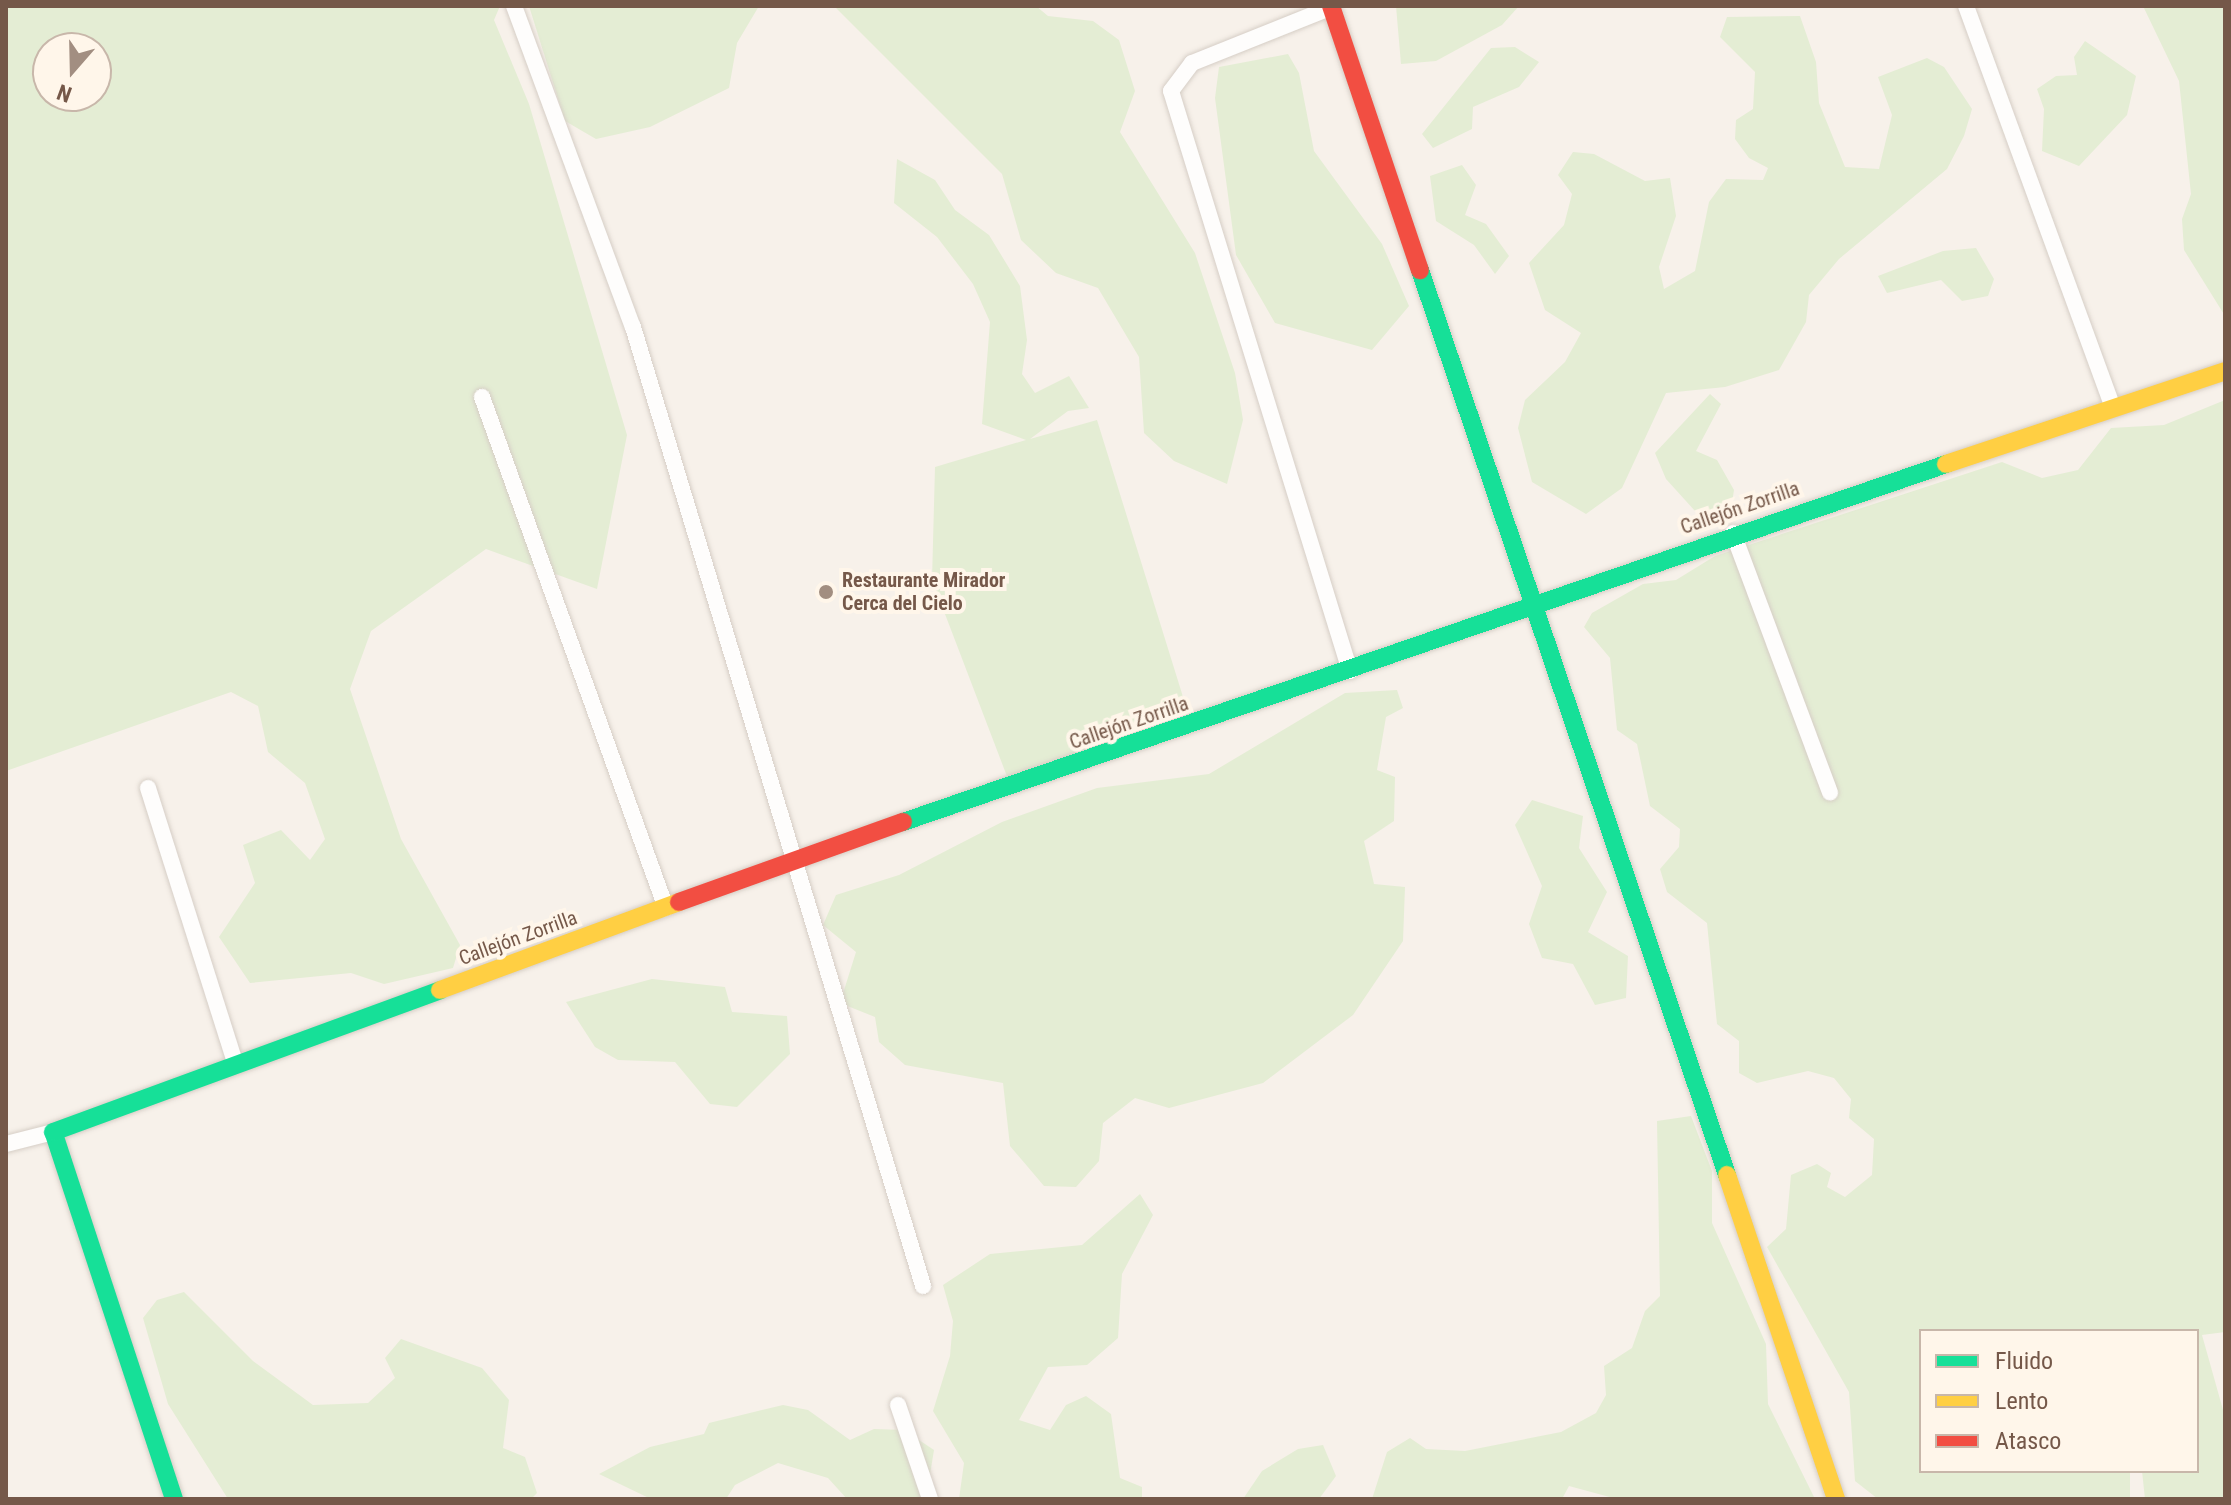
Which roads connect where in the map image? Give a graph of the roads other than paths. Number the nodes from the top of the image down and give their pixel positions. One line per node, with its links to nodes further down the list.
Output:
1 (514, 6): 12 (street)
2 (1966, 6): 6 (street)
3 (1332, 7): 8 (street); 9 (street)
4 (2225, 371): 6 (street, Callejón Zorrilla)
5 (482, 397): 13 (street)
6 (2113, 408): 7 (street, Callejón Zorrilla)
7 (1733, 533): 8 (street, Callejón Zorrilla); 11 (street)
8 (1535, 601): 9 (street, Callejón Zorrilla); 21 (street)
9 (1350, 671): 12 (street, Callejón Zorrilla)
10 (148, 788): 14 (street)
11 (1830, 792)
12 (798, 859): 13 (street, Callejón Zorrilla); 17 (street)
13 (666, 908): 14 (street, Callejón Zorrilla)
14 (236, 1065): 15 (street, Callejón Zorrilla)
15 (53, 1132): 16 (street); 19 (street)
16 (6, 1144)
17 (923, 1286)
18 (898, 1405): 20 (street)
19 (174, 1499)
20 (930, 1499)
21 (1836, 1499)

